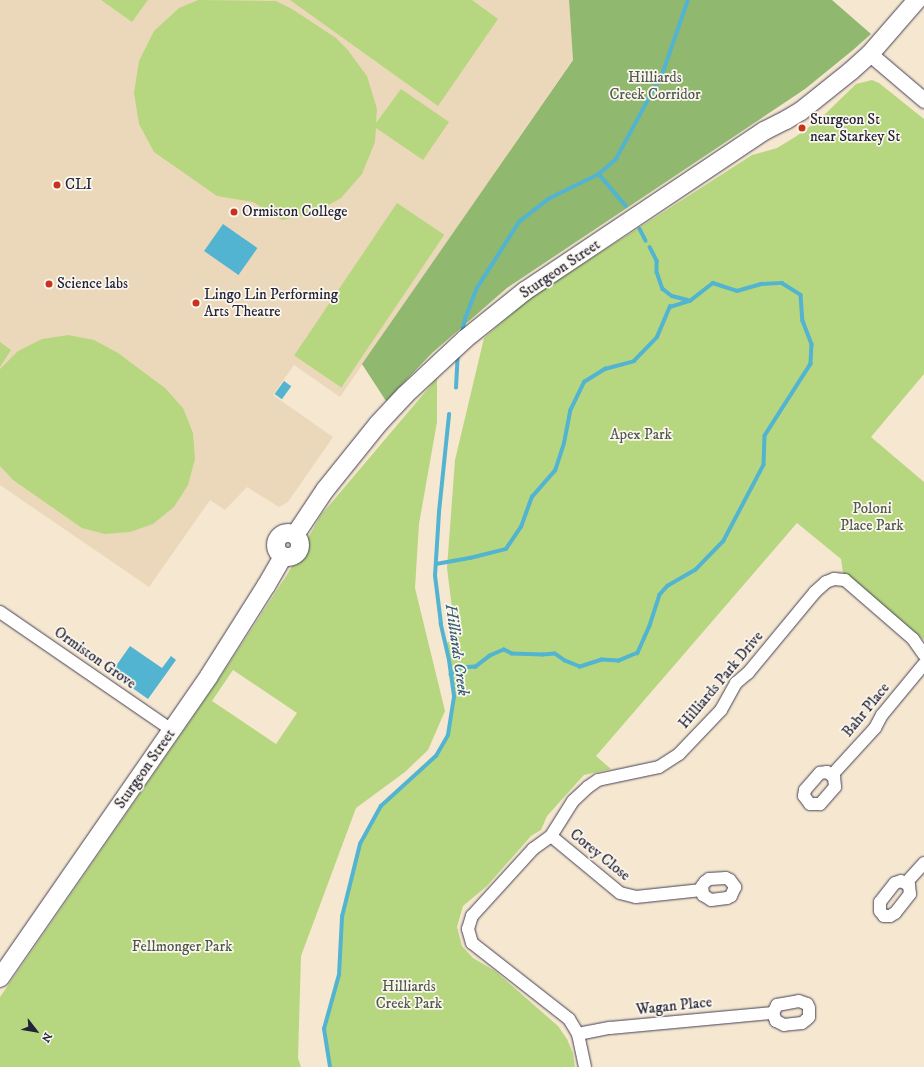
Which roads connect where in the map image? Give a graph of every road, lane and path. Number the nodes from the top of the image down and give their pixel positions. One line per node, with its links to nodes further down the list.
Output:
1 (917, 0): 2 (main road, Sturgeon Street)
2 (870, 54): 3 (street); 7 (main road, Sturgeon Street)
3 (924, 100)
4 (0, 612): 7 (street, Ormiston Grove)
5 (924, 655): 9 (street, Hilliards Park Drive)
6 (924, 664): 8 (street, Bahr Place)
7 (172, 730): 13 (main road, Sturgeon Street)
8 (832, 774)
9 (551, 836): 12 (street, Corey Close); 15 (street, Hilliards Park Drive)
10 (924, 862): 11 (street)
11 (906, 883)
12 (702, 890)
13 (0, 978)
14 (774, 1013): 15 (street, Wagan Place)
15 (578, 1034): 16 (street, Hilliards Park Drive)
16 (585, 1067)

